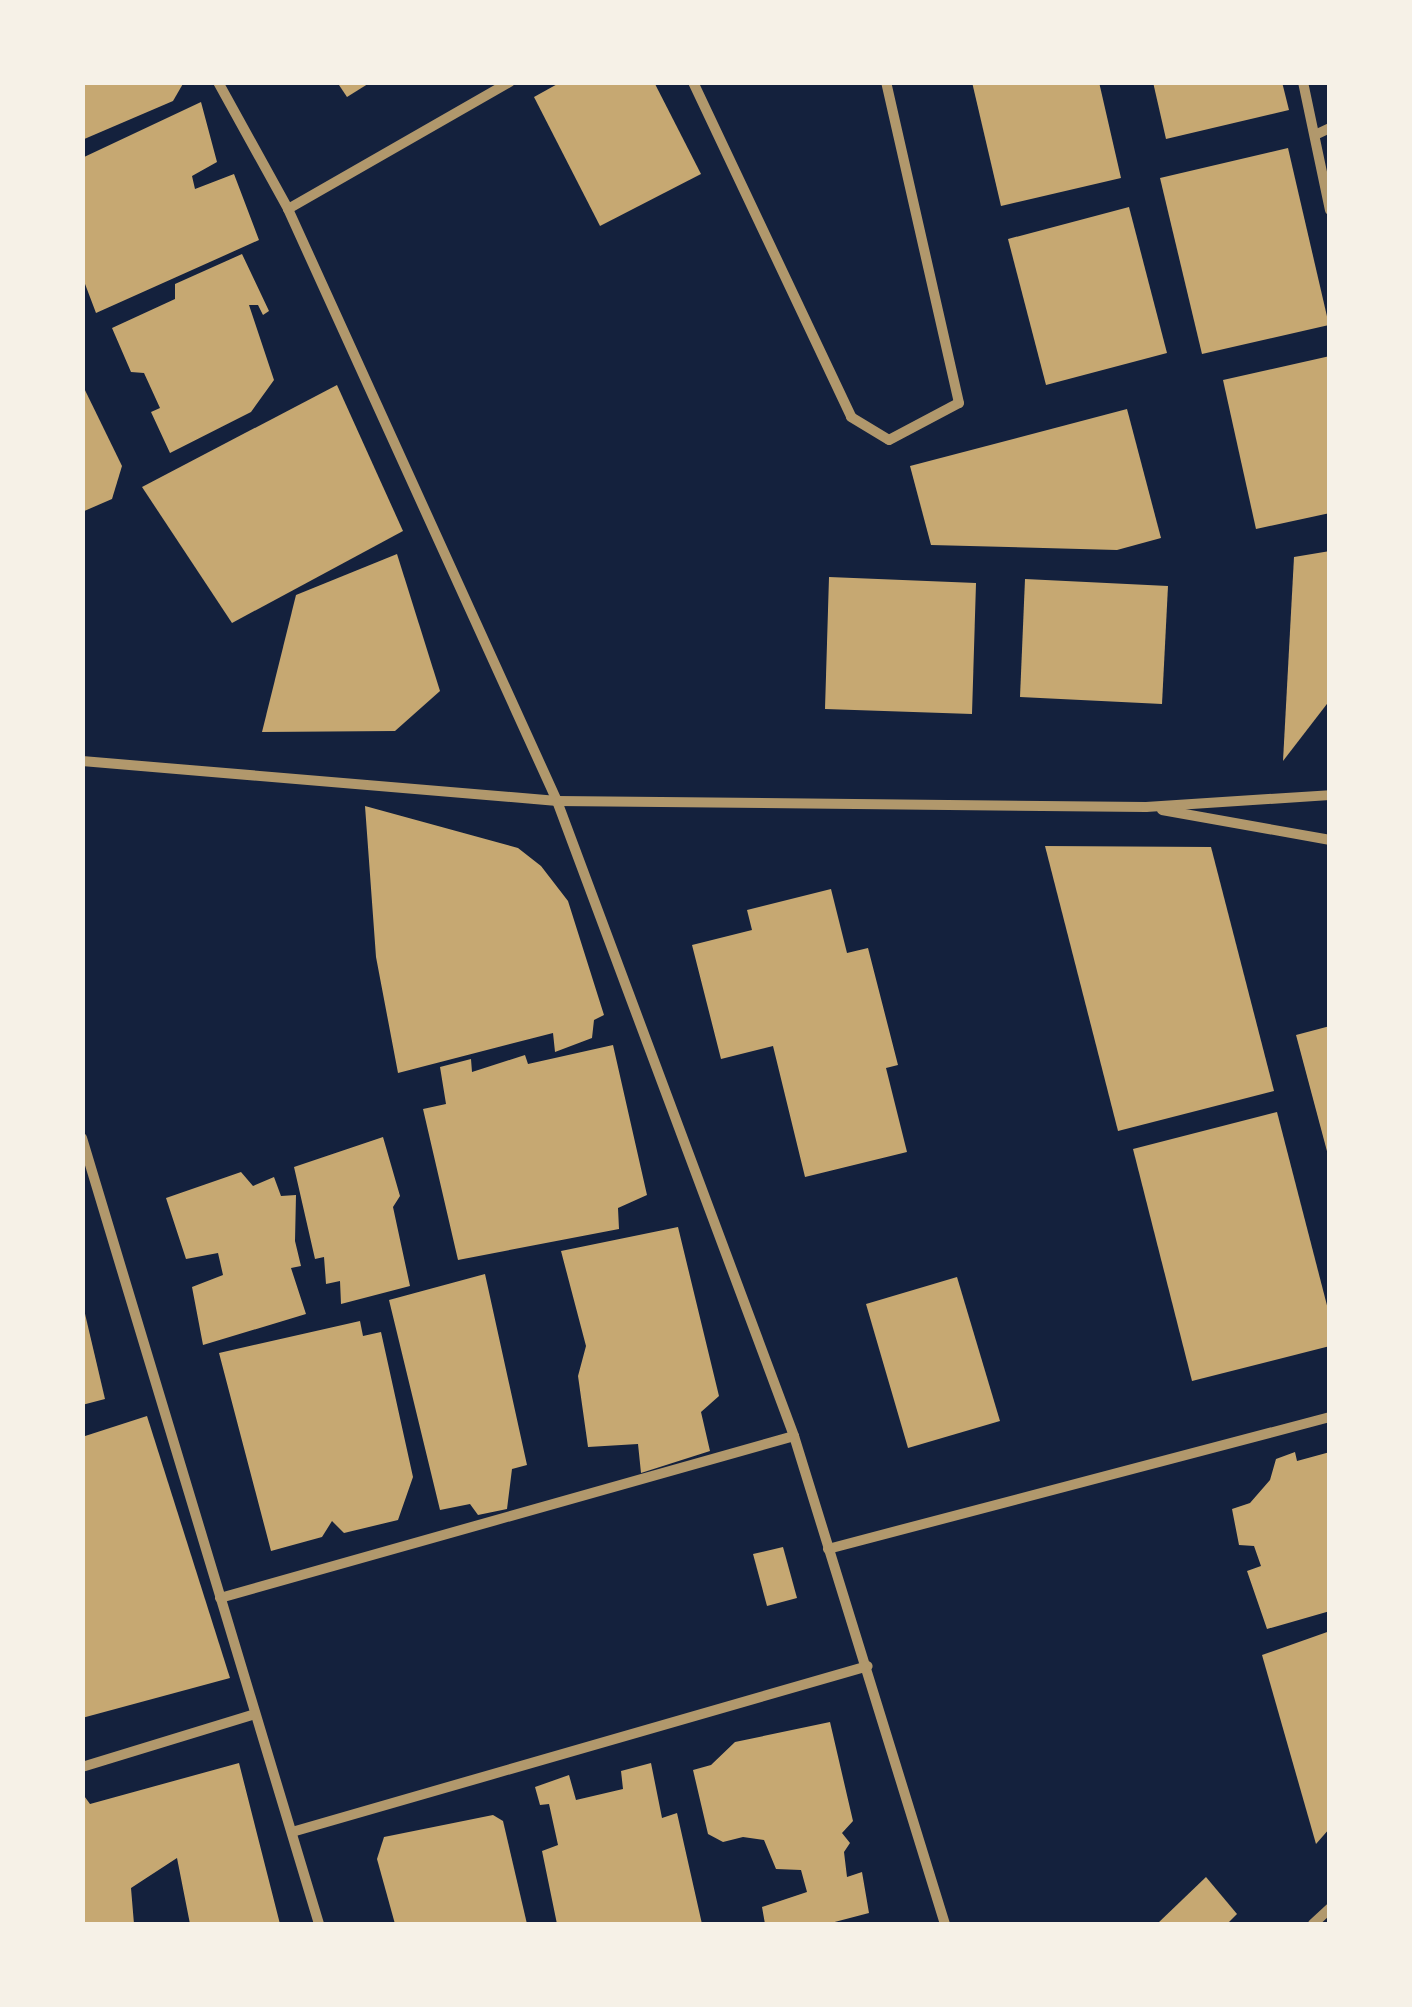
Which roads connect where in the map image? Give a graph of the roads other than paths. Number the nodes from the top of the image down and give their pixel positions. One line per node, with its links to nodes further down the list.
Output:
1 (218, 82): 8 (street)
2 (510, 82): 8 (street)
3 (693, 82): 4 (street)
4 (886, 82)
5 (1303, 82): 7 (street)
6 (1330, 128): 7 (street)
7 (1315, 135): 9 (street)
8 (288, 209): 12 (street)
9 (1330, 210)
10 (82, 761): 12 (street)
11 (1330, 794): 13 (street)
12 (557, 800): 13 (street); 17 (street)
13 (1146, 807): 14 (street)
14 (1330, 840)
15 (82, 1138): 19 (street)
16 (1330, 1416): 18 (street)
17 (794, 1436): 18 (street); 19 (street)
18 (828, 1549): 20 (street)
19 (220, 1598): 21 (street)
20 (868, 1666): 23 (street); 26 (street)
21 (255, 1714): 22 (street); 23 (street)
22 (82, 1766)
23 (292, 1832): 25 (street)
24 (1330, 1908): 27 (street)
25 (318, 1924)
26 (944, 1924)
27 (1313, 1924)

